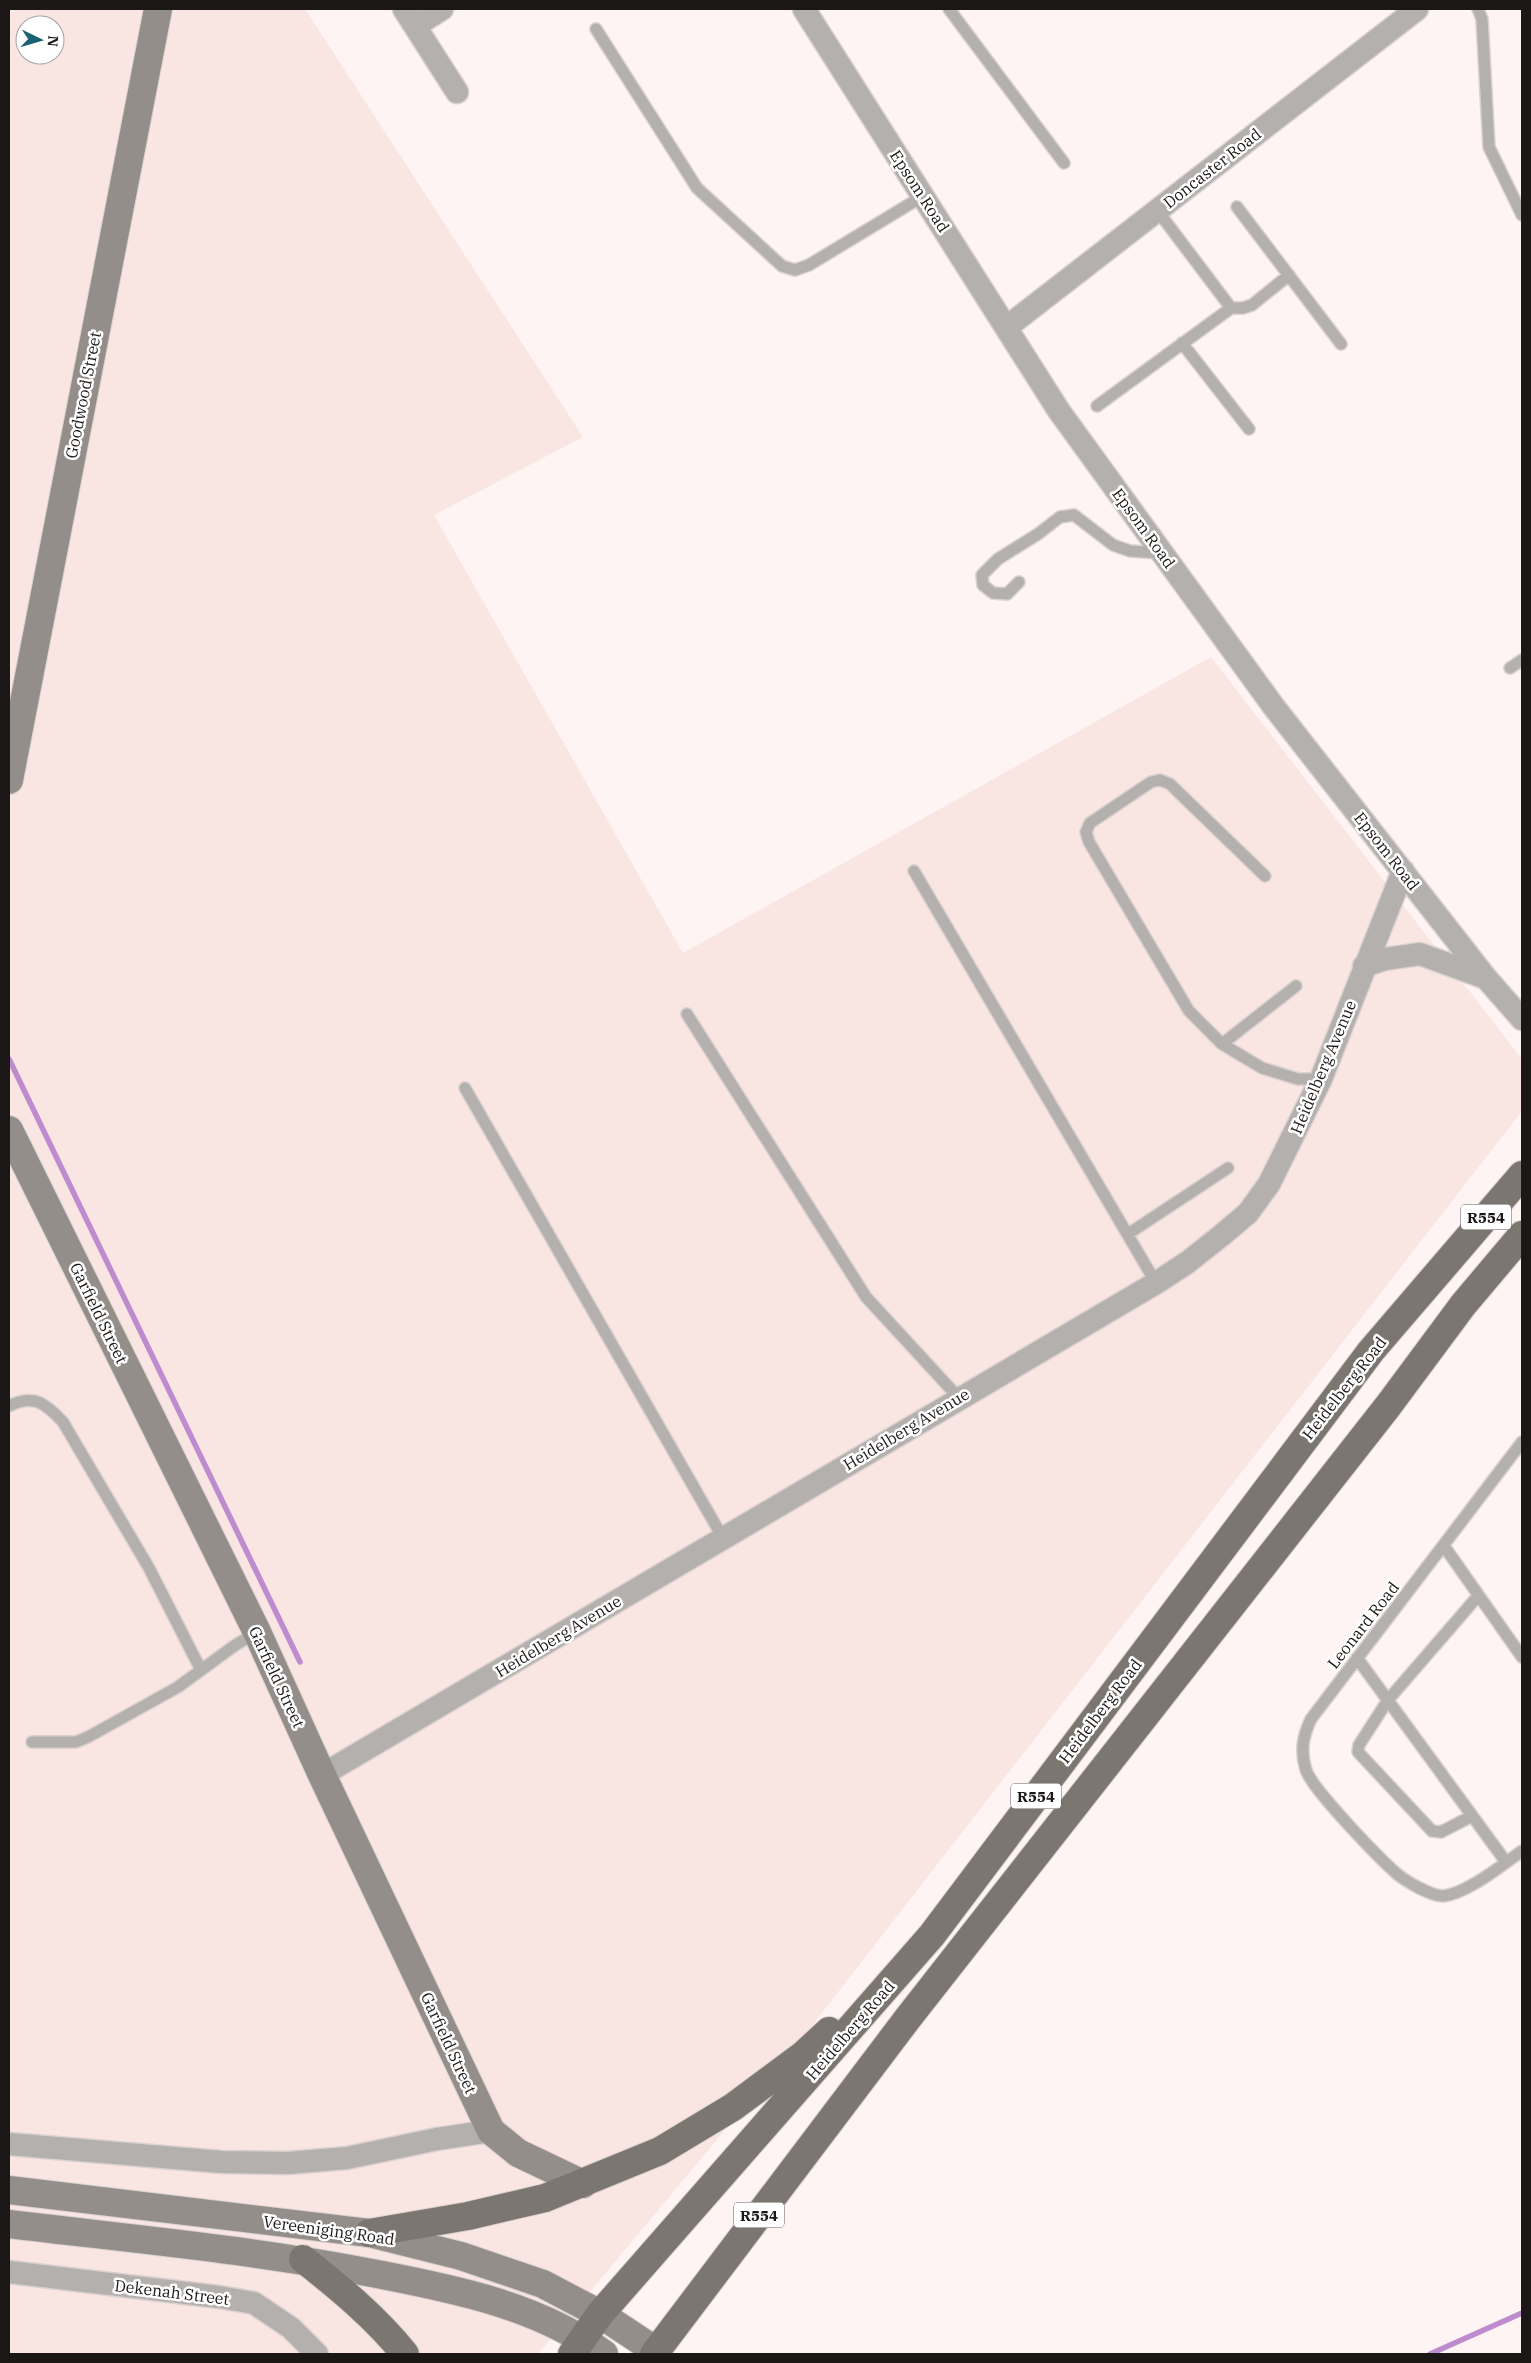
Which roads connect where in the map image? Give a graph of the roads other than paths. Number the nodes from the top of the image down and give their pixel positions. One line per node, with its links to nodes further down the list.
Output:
1 (158, 9): 26 (street, Goodwood Street)
2 (442, 9): 7 (street)
3 (804, 9): 11 (street, Epsom Road)
4 (949, 9): 10 (lane)
5 (1417, 9): 13 (street, Doncaster Road)
6 (1478, 9): 14 (lane)
7 (410, 17): 9 (street)
8 (596, 29): 11 (lane)
9 (457, 92)
10 (1064, 163)
11 (923, 196): 17 (street, Epsom Road)
12 (1237, 206): 15 (lane)
13 (1157, 210): 16 (lane); 17 (street, Doncaster Road)
14 (1522, 215)
15 (1289, 275): 16 (lane); 19 (lane)
16 (1231, 308): 18 (lane)
17 (1007, 327): 22 (street, Epsom Road)
18 (1182, 343): 20 (lane); 21 (lane)
19 (1341, 344)
20 (1097, 406)
21 (1249, 429)
22 (1162, 553): 23 (lane); 28 (street, Epsom Road)
23 (1019, 582)
24 (1522, 660): 25 (lane)
25 (1510, 668)
26 (9, 780)
27 (914, 871): 41 (lane)
28 (1403, 871): 30 (street, Heidelberg Avenue); 31 (street, Epsom Road)
29 (1265, 876): 35 (lane)
30 (1364, 966): 31 (street); 36 (street, Heidelberg Avenue)
31 (1486, 978): 34 (street, Epsom Road)
32 (1296, 986): 35 (lane)
33 (687, 1014): 44 (lane)
34 (1522, 1019)
35 (1222, 1044): 36 (lane)
36 (1321, 1079): 43 (street, Heidelberg Avenue)
37 (465, 1088): 47 (lane)
38 (9, 1130): 50 (street, Garfield Street)
39 (1228, 1168): 41 (lane)
40 (1522, 1175): 60 (main road, Heidelberg Road / R554)
41 (1128, 1234): 43 (lane)
42 (1522, 1234): 71 (main road, R554)
43 (1156, 1283): 44 (street, Heidelberg Avenue)
44 (959, 1398): 47 (street, Heidelberg Avenue)
45 (9, 1406): 53 (lane)
46 (1522, 1442): 48 (lane, Leonard Road)
47 (723, 1538): 56 (street, Heidelberg Avenue)
48 (1444, 1546): 49 (lane); 52 (lane, Leonard Road)
49 (1478, 1596): 51 (lane); 54 (lane)
50 (258, 1632): 53 (lane); 56 (street, Garfield Street)
51 (1522, 1657)
52 (1357, 1658): 54 (lane); 59 (lane, Leonard Road)
53 (200, 1670): 55 (lane)
54 (1388, 1700): 57 (lane); 57 (lane)
55 (32, 1742)
56 (322, 1776): 61 (street, Garfield Street)
57 (1472, 1816): 59 (lane)
58 (1522, 1851): 59 (lane, Leonard Road)
59 (1506, 1862)
60 (932, 1935): 63 (main road); 69 (main road, Heidelberg Road / R554)
61 (491, 2131): 62 (street); 63 (street, Garfield Street)
62 (9, 2144)
63 (583, 2184): 66 (main road)
64 (9, 2190): 66 (street, Vereeniging Road)
65 (9, 2224): 67 (street, Vereeniging Road)
66 (369, 2233): 69 (street, Vereeniging Road)
67 (303, 2259): 70 (street, Vereeniging Road); 73 (main road)
68 (9, 2272): 72 (street, Dekenah Street)
69 (600, 2314): 70 (main road, Heidelberg Road / R554); 71 (street, Vereeniging Road)
70 (577, 2346): 74 (street, Vereeniging Road)
71 (655, 2353)
72 (317, 2354)
73 (405, 2354)
74 (604, 2354)

